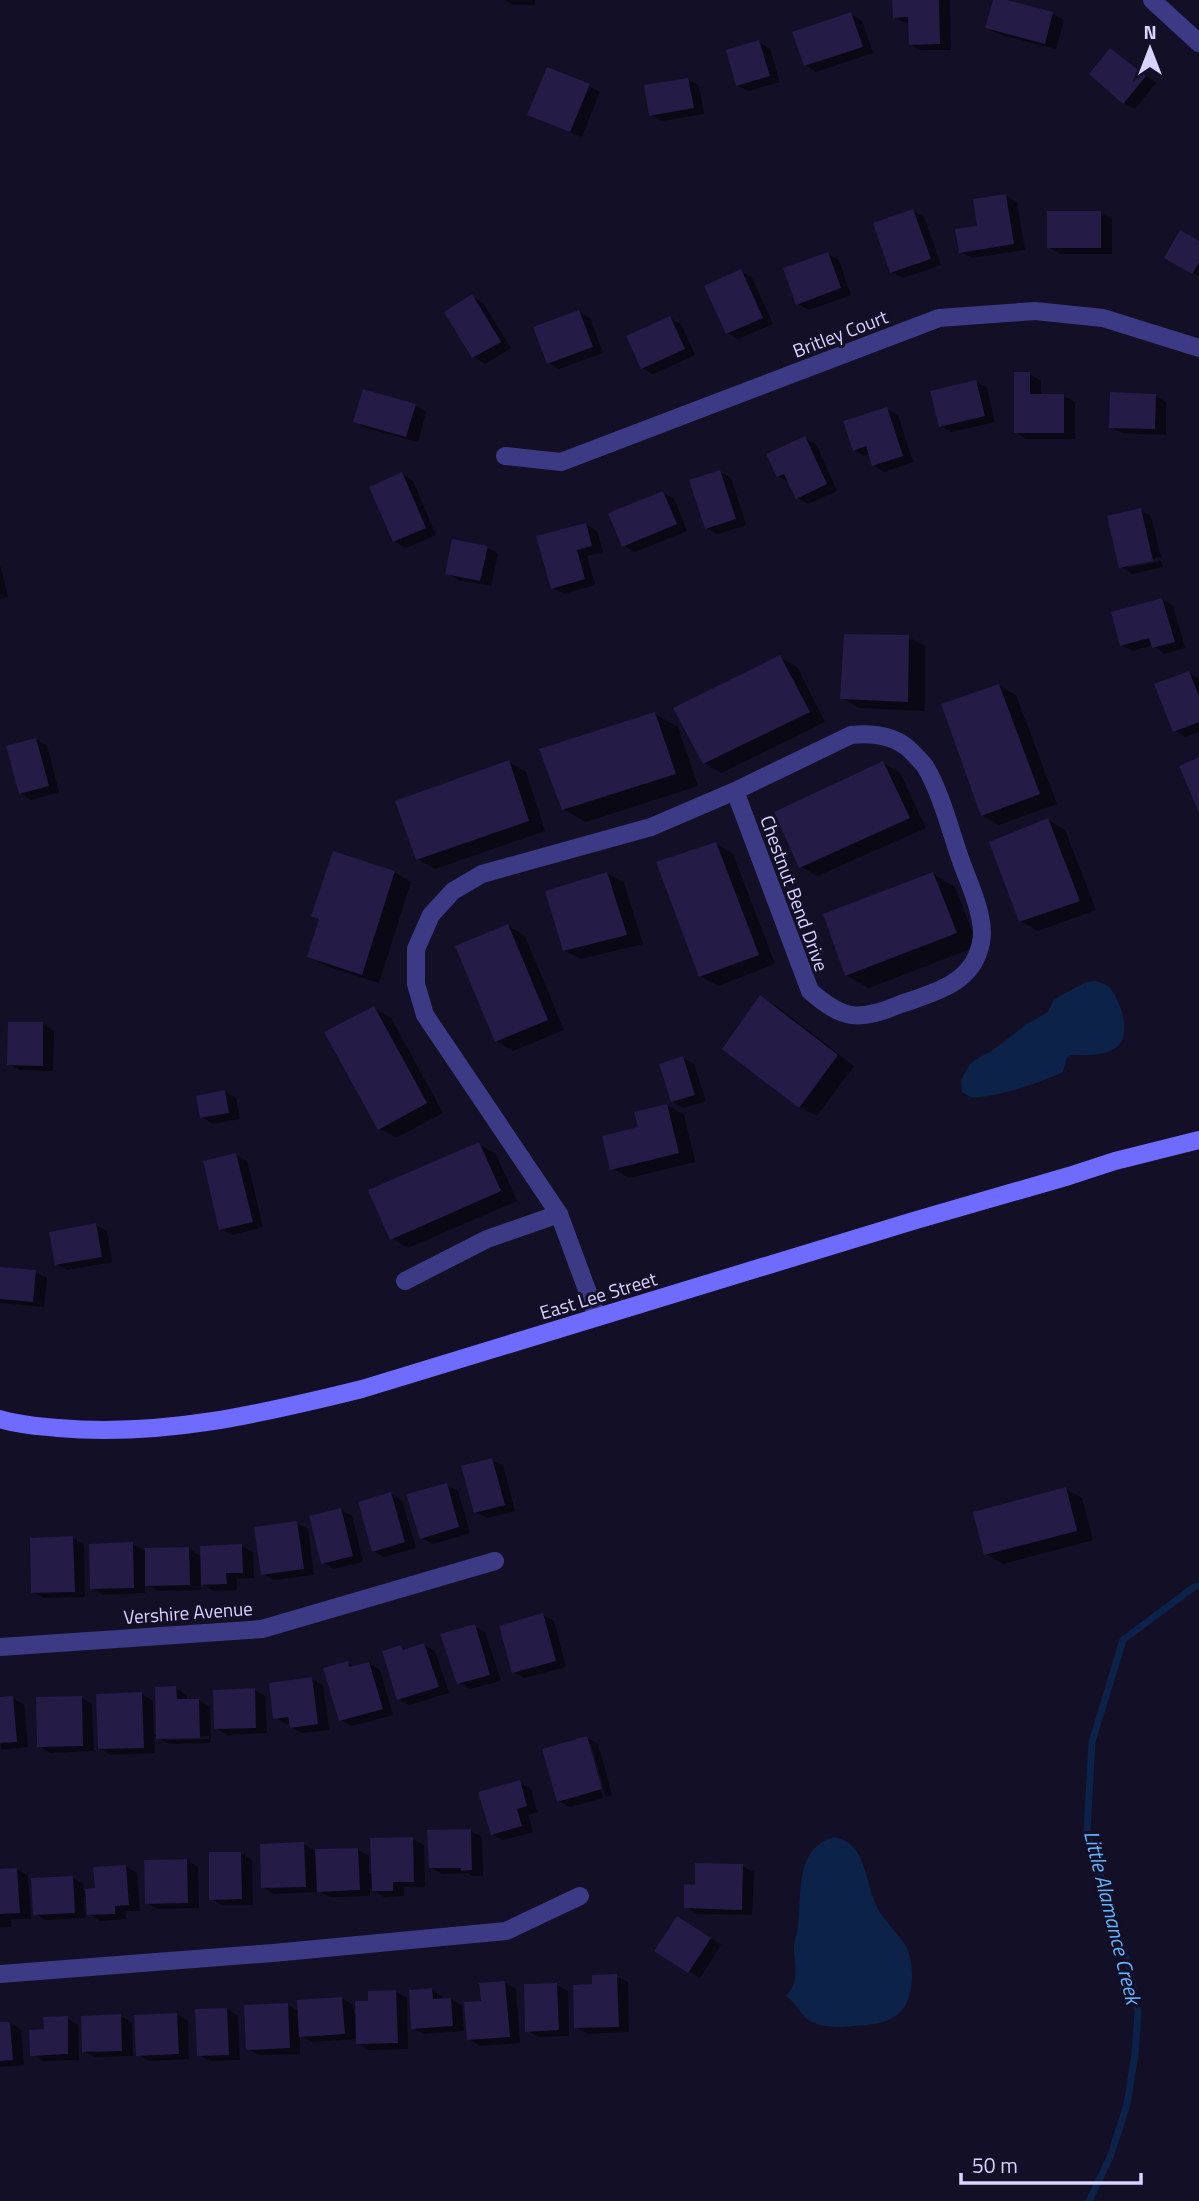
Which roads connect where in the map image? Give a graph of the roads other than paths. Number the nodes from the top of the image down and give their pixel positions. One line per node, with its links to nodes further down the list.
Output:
1 (1152, 0): 2 (street)
2 (1199, 43)
3 (1199, 348): 4 (street, Britley Court)
4 (505, 456)
5 (735, 791): 5 (street, Chestnut Bend Drive); 7 (street, Chestnut Bend Drive)
6 (1199, 1140): 9 (street, East Lee Street)
7 (559, 1214): 8 (street); 9 (street, Chestnut Bend Drive)
8 (405, 1281)
9 (597, 1317): 10 (street, East Lee Street)
10 (0, 1419)
11 (495, 1561): 12 (street, Vershire Avenue)
12 (0, 1647)
13 (580, 1896): 14 (street)
14 (0, 1974)

